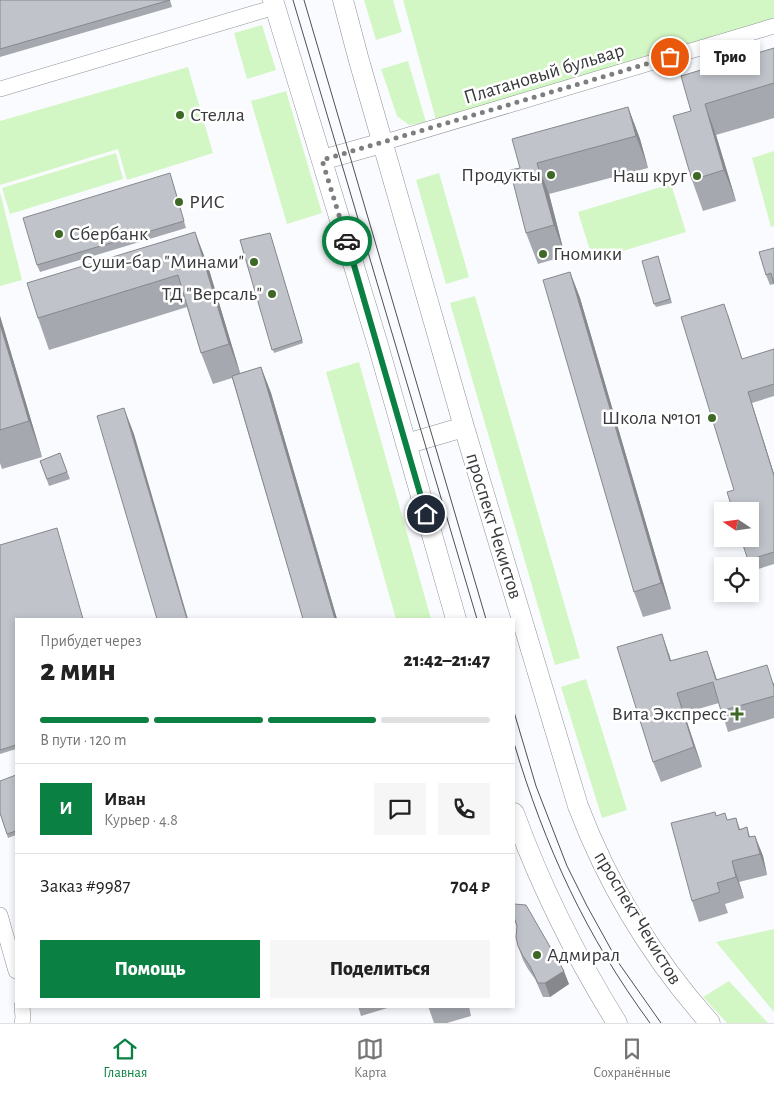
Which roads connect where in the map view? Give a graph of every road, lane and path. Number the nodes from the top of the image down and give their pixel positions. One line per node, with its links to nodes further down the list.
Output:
1 (343, 0): 5 (main road, проспект Чекистов)
2 (274, 3): 4 (street); 6 (main road)
3 (774, 26): 5 (street, Платановый бульвар)
4 (0, 89)
5 (382, 143): 6 (main road); 7 (main road, проспект Чекистов)
6 (322, 160): 8 (main road)
7 (464, 427): 8 (main road); 16 (main road, проспект Чекистов)
8 (406, 444): 9 (main road)
9 (456, 618)
10 (515, 815): 15 (main road)
11 (0, 916): 12 (street)
12 (15, 968)
13 (22, 1008): 14 (street)
14 (22, 1023)
15 (618, 1023)
16 (710, 1023)

